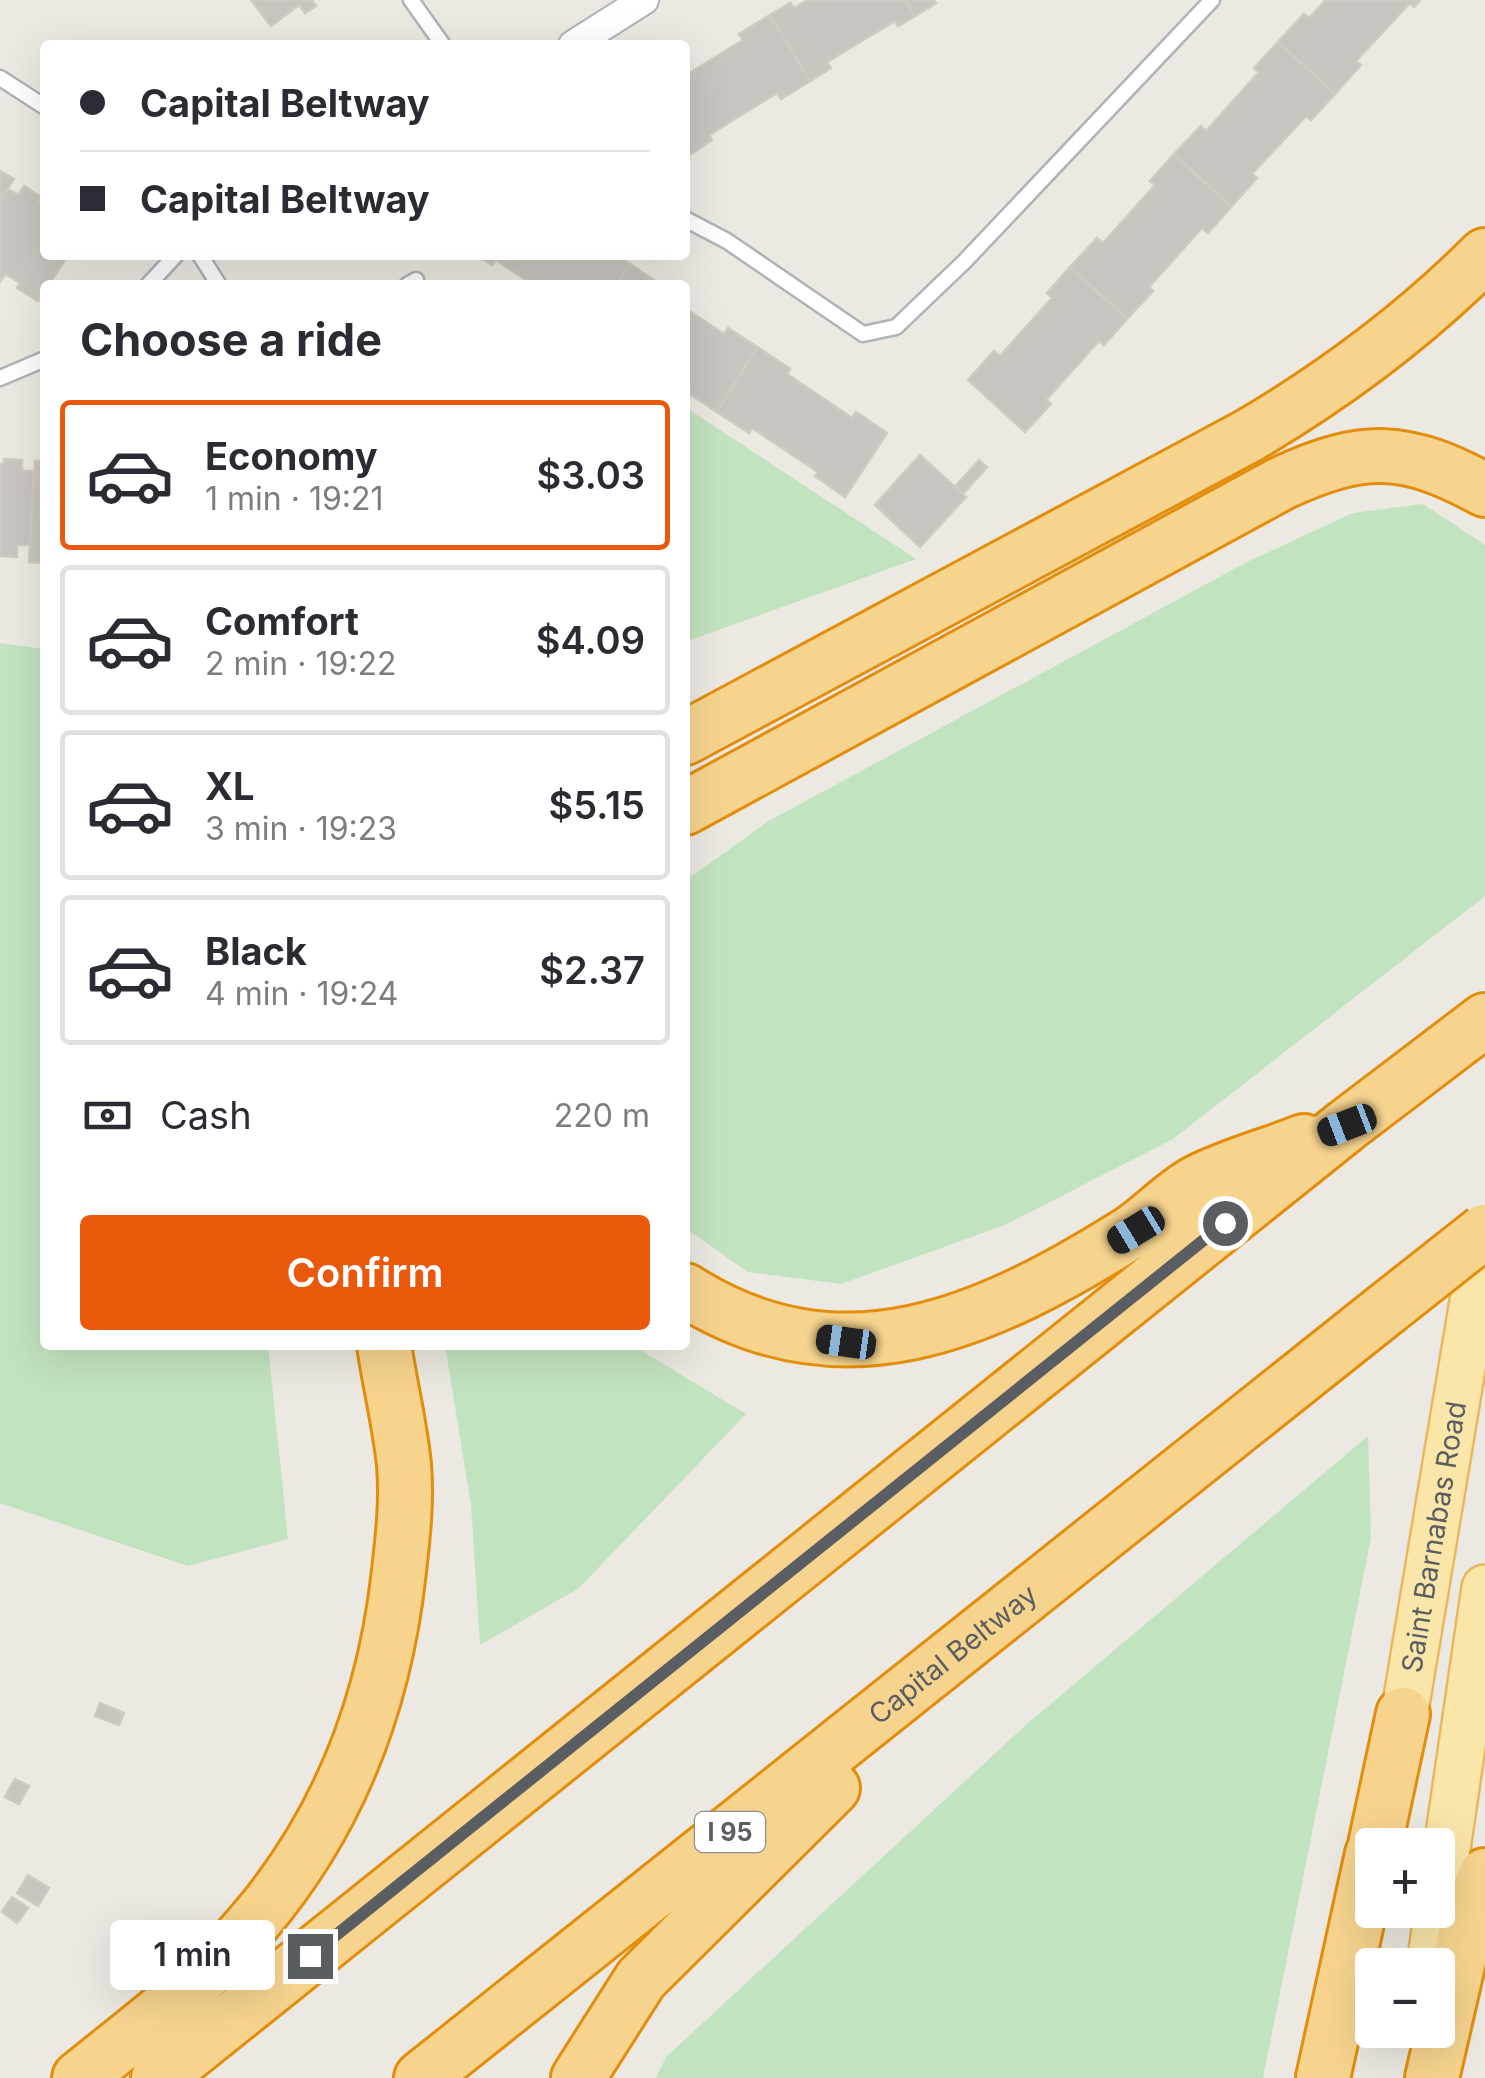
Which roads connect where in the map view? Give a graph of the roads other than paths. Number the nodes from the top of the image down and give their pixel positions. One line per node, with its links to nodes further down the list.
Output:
1 (411, 0): 4 (lane)
2 (644, 0): 5 (street)
3 (1212, 0): 8 (lane)
4 (439, 40)
5 (581, 40)
6 (0, 78): 7 (lane)
7 (40, 104)
8 (690, 222)
9 (1485, 255): 15 (highway)
10 (171, 260): 11 (lane)
11 (153, 280)
12 (40, 361): 13 (lane)
13 (0, 378)
14 (1485, 490): 16 (highway)
15 (690, 735)
16 (690, 805)
17 (1485, 1020): 18 (highway)
18 (1347, 1125): 21 (highway); 35 (highway)
19 (1485, 1230): 22 (highway, Capital Beltway / I 95, bridge); 26 (main road, Saint Barnabas Road)
20 (1485, 1259): 22 (highway)
21 (690, 1293)
22 (1383, 1319): 24 (highway, Capital Beltway / I 95)
23 (385, 1350): 34 (highway)
24 (1038, 1586): 36 (highway, Capital Beltway / I 95); 37 (highway)
25 (1485, 1588): 32 (main road)
26 (1404, 1714): 27 (highway); 28 (main road, Saint Barnabas Road)
27 (1378, 1828)
28 (1386, 1828)
29 (1485, 1875): 41 (highway)
30 (1356, 1928): 38 (highway)
31 (1370, 1928): 39 (main road)
32 (1432, 1948)
33 (1418, 2048): 40 (main road)
34 (79, 2078)
35 (158, 2078)
36 (421, 2078)
37 (578, 2078)
38 (1323, 2078)
39 (1347, 2078)
40 (1414, 2078)
41 (1432, 2078)

